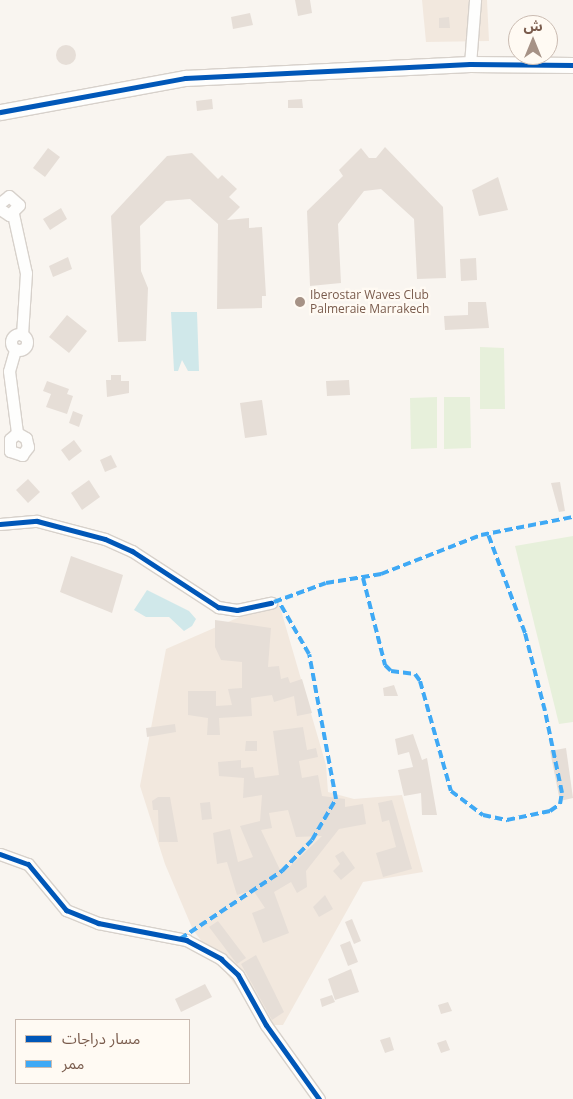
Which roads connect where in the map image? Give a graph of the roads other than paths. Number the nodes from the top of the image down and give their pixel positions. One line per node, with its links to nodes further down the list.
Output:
1 (475, 0): 2 (street)
2 (470, 64): 3 (street); 4 (street)
3 (573, 65)
4 (0, 112)
5 (0, 203): 7 (street)
6 (0, 208): 7 (street)
7 (13, 214): 8 (street)
8 (9, 347): 9 (street)
9 (17, 433)
10 (0, 524): 11 (street)
11 (271, 603)
12 (0, 854): 13 (street)
13 (319, 1099)

